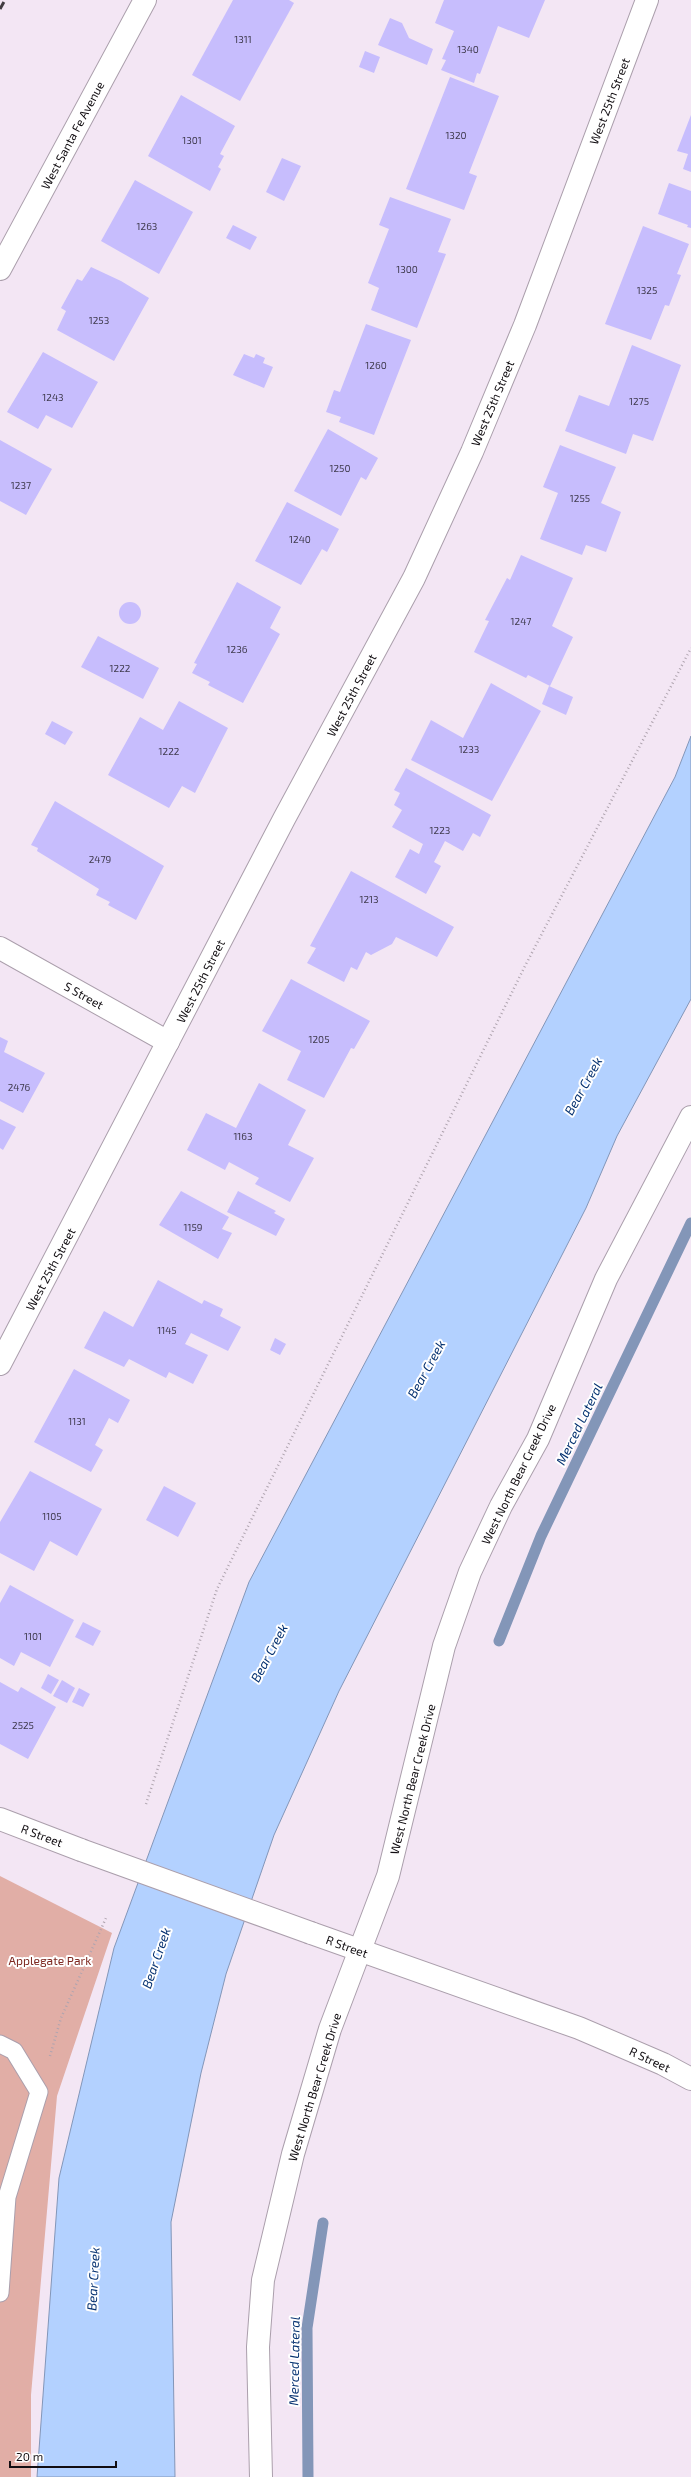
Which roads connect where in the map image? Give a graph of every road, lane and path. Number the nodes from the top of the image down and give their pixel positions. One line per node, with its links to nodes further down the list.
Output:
1 (145, 0): 3 (street, West Santa Fe Avenue)
2 (647, 0): 6 (street, West 25th Street)
3 (0, 270)
4 (691, 648): 9 (path)
5 (0, 948): 6 (street, S Street)
6 (168, 1042): 8 (street, West 25th Street)
7 (691, 1118): 12 (street, West North Bear Creek Drive)
8 (0, 1364)
9 (146, 1804)
10 (0, 1819): 12 (street, R Street, bridge)
11 (106, 1918): 15 (path)
12 (360, 1950): 14 (street, R Street); 17 (street, West North Bear Creek Drive)
13 (0, 2044): 15 (lane)
14 (691, 2079)
15 (39, 2092): 16 (lane)
16 (0, 2293)
17 (261, 2477)

